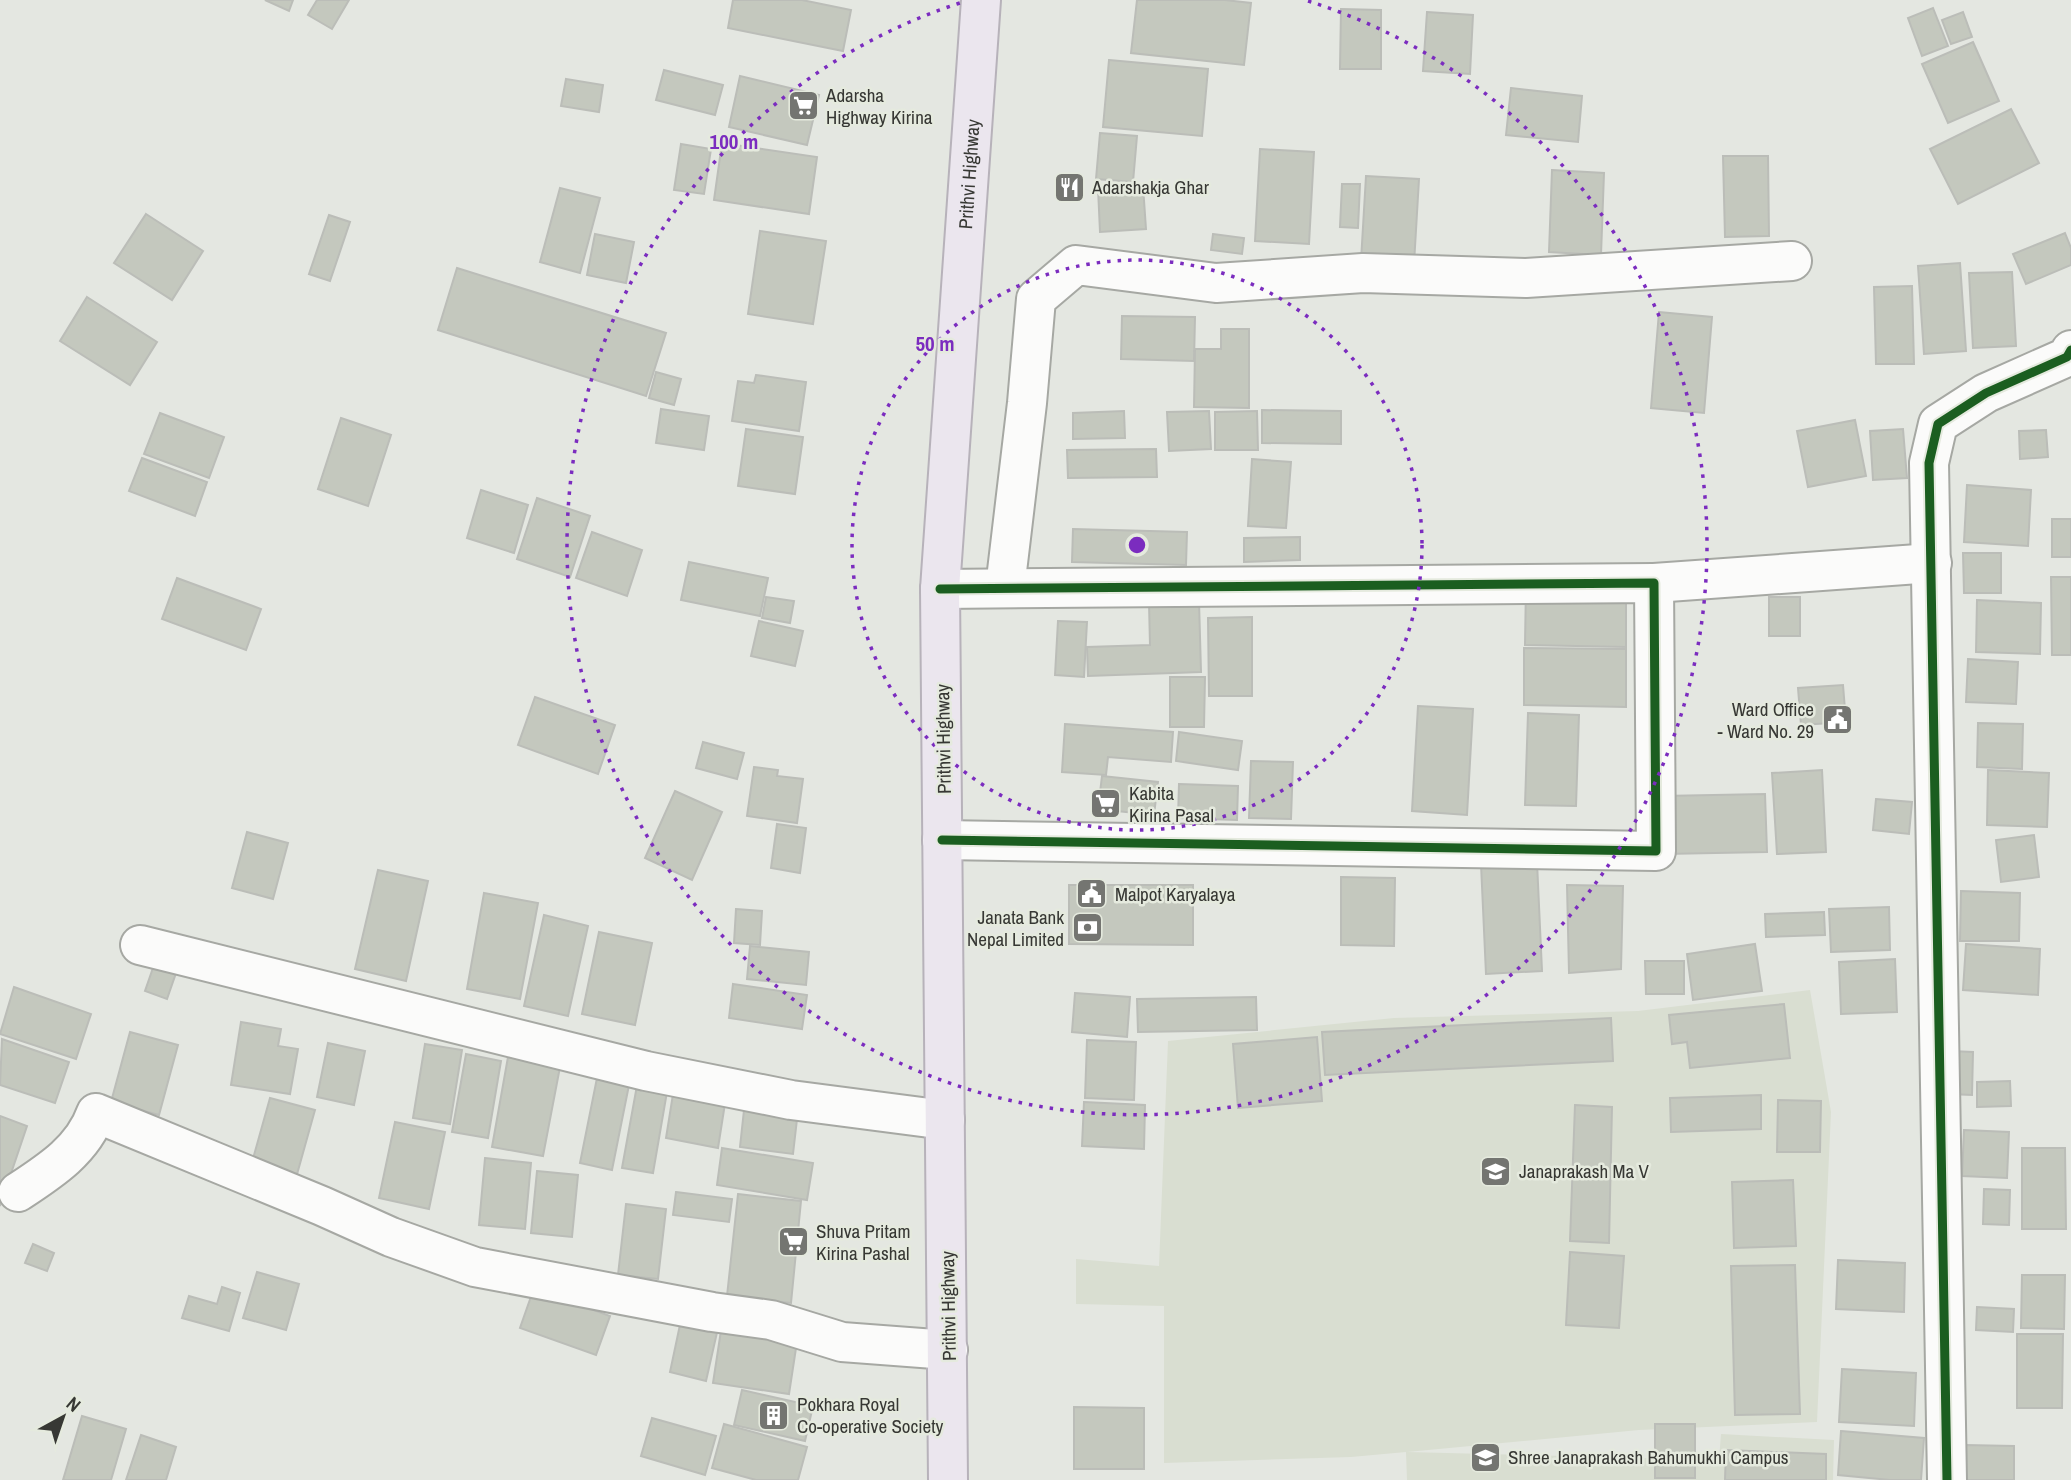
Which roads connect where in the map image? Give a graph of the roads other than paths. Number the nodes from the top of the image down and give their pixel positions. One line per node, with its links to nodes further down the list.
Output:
1 (981, 0): 7 (highway, Prithvi Highway)
2 (1793, 261): 6 (street)
3 (2071, 350): 4 (street)
4 (1932, 563): 5 (street); 14 (street)
5 (1654, 583): 6 (street); 8 (street)
6 (1005, 588): 7 (street)
7 (940, 589): 8 (highway, Prithvi Highway)
8 (942, 840): 10 (highway, Prithvi Highway)
9 (140, 945): 10 (street)
10 (946, 1120): 12 (highway, Prithvi Highway)
11 (18, 1192): 12 (street)
12 (948, 1350): 13 (highway, Prithvi Highway)
13 (948, 1480)
14 (1947, 1480)

